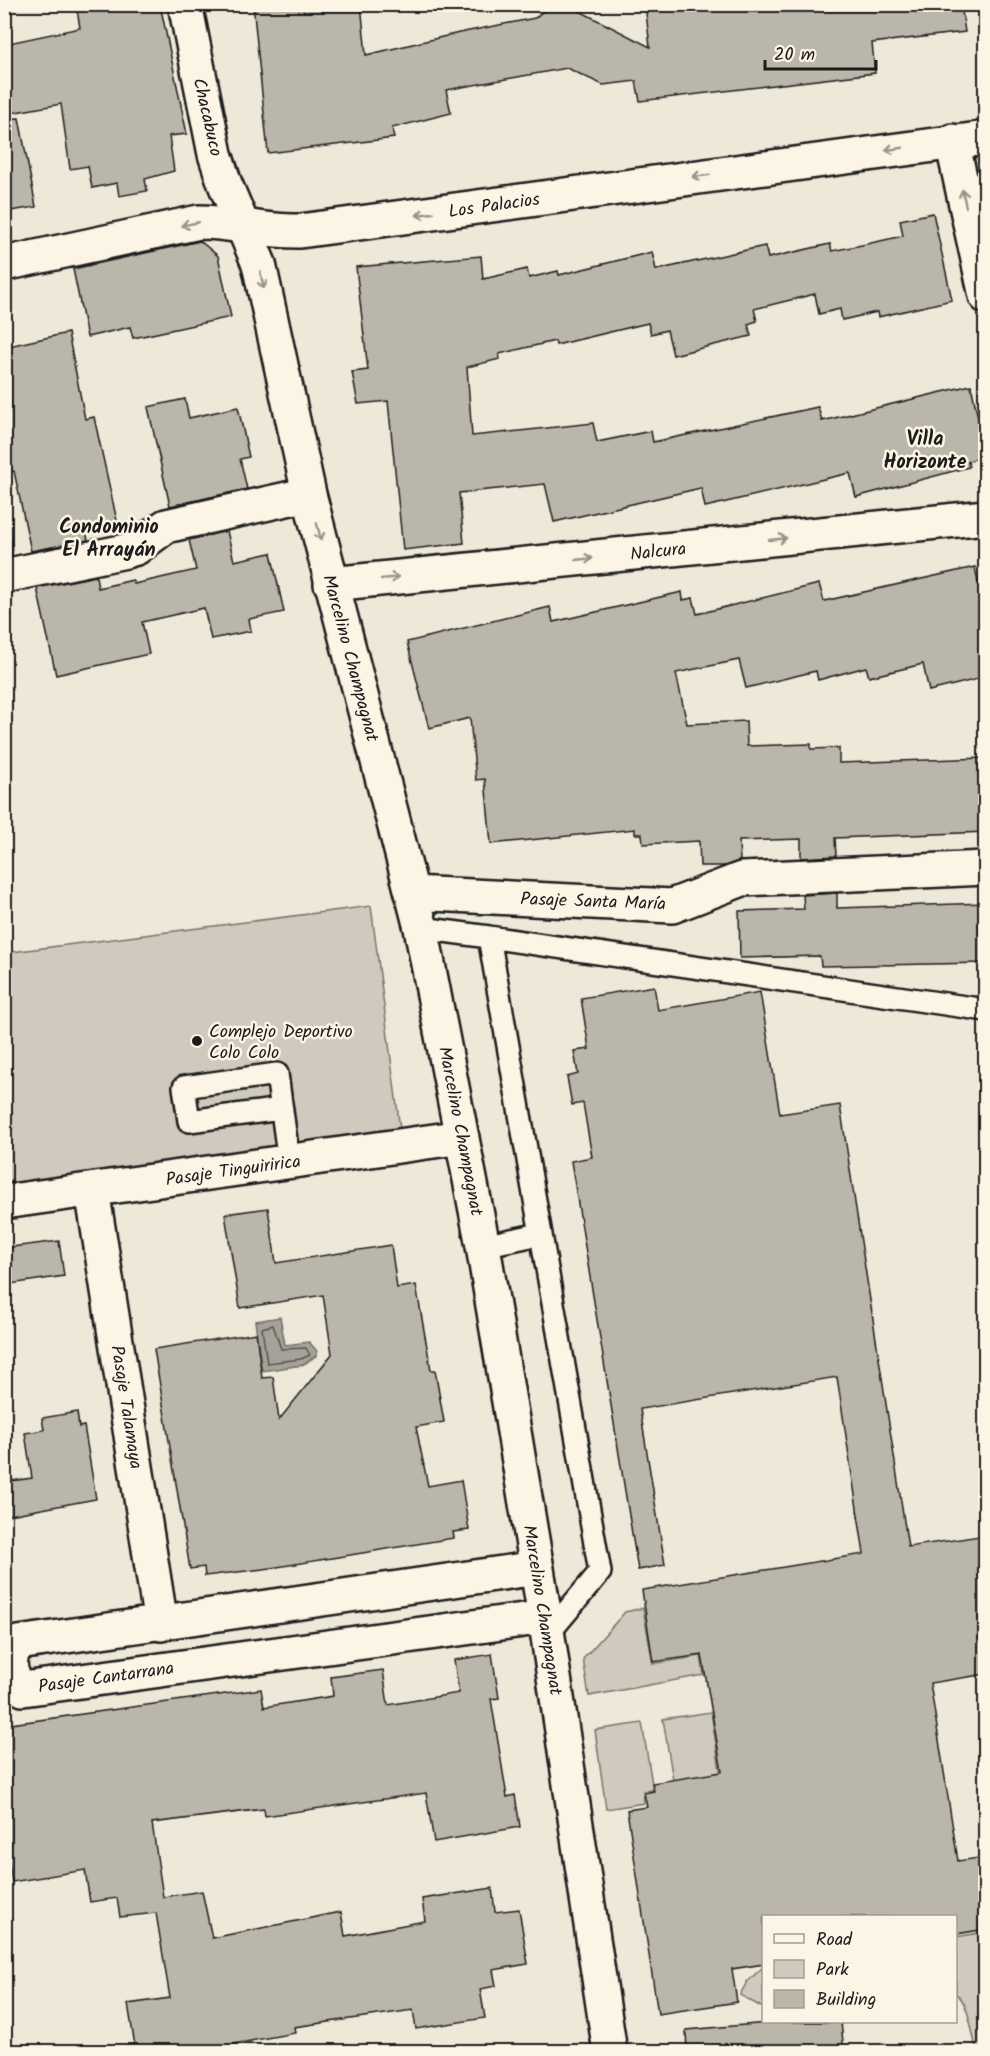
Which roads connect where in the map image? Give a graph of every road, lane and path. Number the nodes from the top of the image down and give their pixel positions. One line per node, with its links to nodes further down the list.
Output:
1 (185, 4): 4 (street, Chacabuco)
2 (986, 138): 3 (street, Los Palacios)
3 (952, 141): 4 (street, Los Palacios, one-way to 4); 6 (street, one-way to 3)
4 (243, 225): 5 (street, Los Palacios, one-way to 5); 7 (street, Marcelino Champagnat, one-way to 7)
5 (4, 264)
6 (986, 296)
7 (309, 494): 9 (street); 10 (street, Marcelino Champagnat, one-way to 10)
8 (986, 517): 10 (street, Nalcura, one-way to 8)
9 (4, 576)
10 (331, 584): 12 (street, Marcelino Champagnat)
11 (986, 868): 12 (street, Pasaje Santa María)
12 (412, 893): 13 (street, Marcelino Champagnat)
13 (420, 928): 14 (lane); 17 (street, Marcelino Champagnat)
14 (489, 937): 15 (lane); 21 (lane)
15 (986, 1010)
16 (282, 1109): 18 (lane)
17 (462, 1137): 18 (street, Pasaje Tinguiririca); 22 (street, Marcelino Champagnat)
18 (289, 1162): 19 (street, Pasaje Tinguiririca)
19 (92, 1190): 20 (street, Pasaje Tinguiririca); 24 (street, Pasaje Talamaya)
20 (4, 1202)
21 (540, 1234): 22 (lane); 25 (lane)
22 (483, 1246): 23 (street, Marcelino Champagnat)
23 (537, 1568): 24 (street, Pasaje Cantarrana); 25 (street, Marcelino Champagnat)
24 (161, 1624): 25 (street, Pasaje Cantarrana)
25 (546, 1625): 26 (street, Marcelino Champagnat)
26 (606, 2051)

